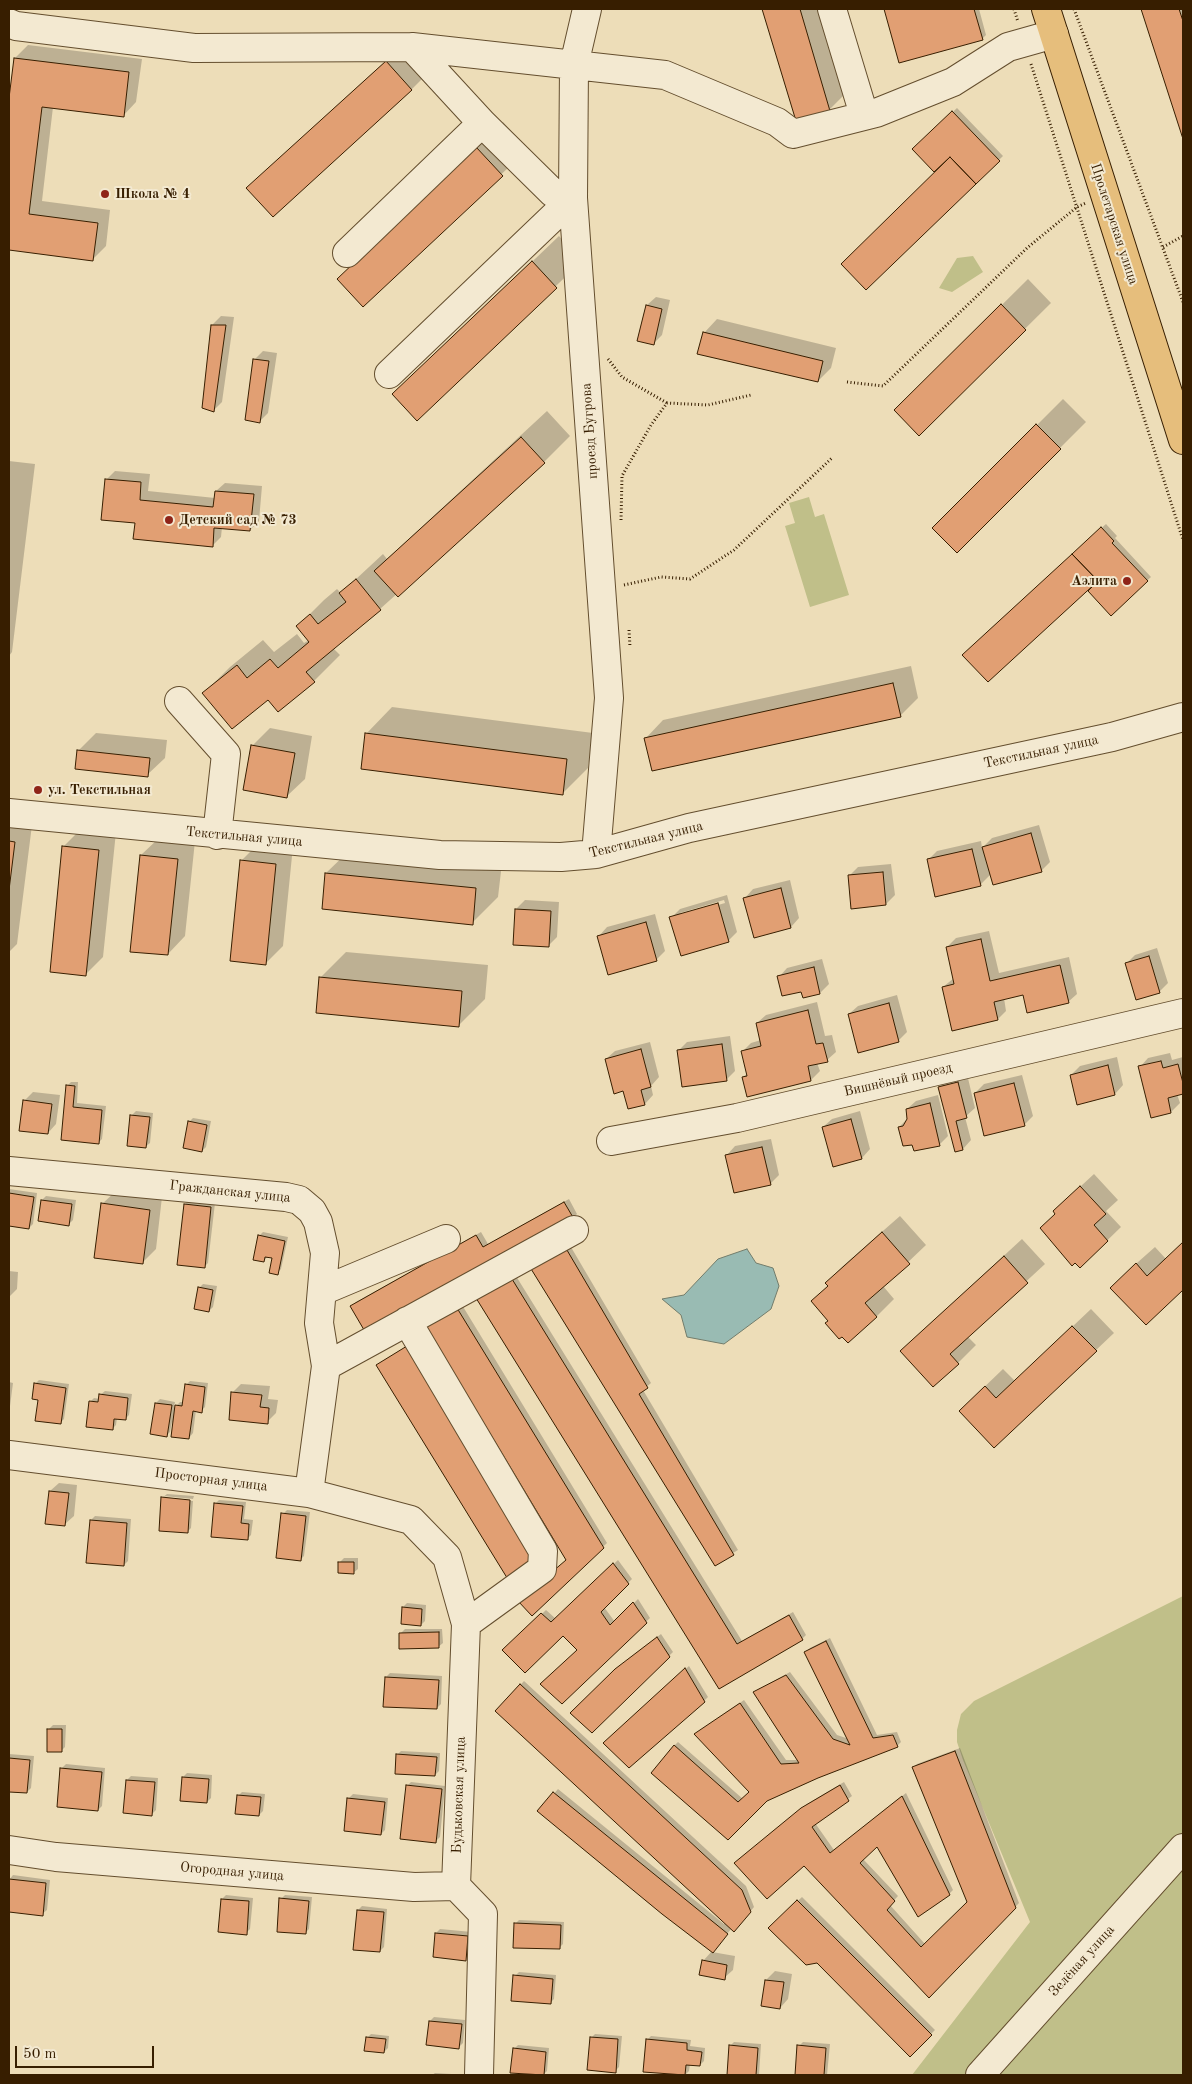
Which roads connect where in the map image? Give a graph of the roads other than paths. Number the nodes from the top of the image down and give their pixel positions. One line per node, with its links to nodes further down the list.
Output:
1 (587, 9): 7 (street, проезд Бугрова)
2 (832, 9): 8 (street)
3 (1046, 9): 5 (main road, Пролетарская улица)
4 (9, 23): 6 (street)
5 (1054, 34): 8 (street); 13 (main road, Пролетарская улица)
6 (412, 47): 7 (street); 9 (street)
7 (574, 66): 8 (street); 10 (street, проезд Бугрова)
8 (864, 115)
9 (482, 123): 10 (street); 11 (street)
10 (573, 198): 12 (street); 18 (street, проезд Бугрова)
11 (347, 253)
12 (389, 374)
13 (1183, 440)
14 (179, 701): 17 (street)
15 (1183, 717): 18 (street, Текстильная улица)
16 (9, 814): 17 (street, Текстильная улица)
17 (218, 834): 18 (street, Текстильная улица)
18 (596, 854)
19 (1183, 1013): 20 (street, Вишнёвый проезд)
20 (611, 1141)
21 (9, 1171): 24 (street, Гражданская улица)
22 (574, 1230): 25 (street)
23 (446, 1239): 24 (street)
24 (322, 1291): 26 (street, Гражданская улица)
25 (407, 1321): 26 (street); 30 (street)
26 (326, 1366): 28 (street, Гражданская улица)
27 (9, 1455): 28 (street, Просторная улица)
28 (309, 1493): 29 (street, Просторная улица)
29 (411, 1520): 30 (street, Будьковская улица)
30 (466, 1624): 33 (street, Будьковская улица)
31 (1183, 1848): 35 (street, Зелёная улица)
32 (9, 1850): 33 (street, Огородная улица)
33 (456, 1886): 34 (street)
34 (479, 2075)
35 (980, 2075)

